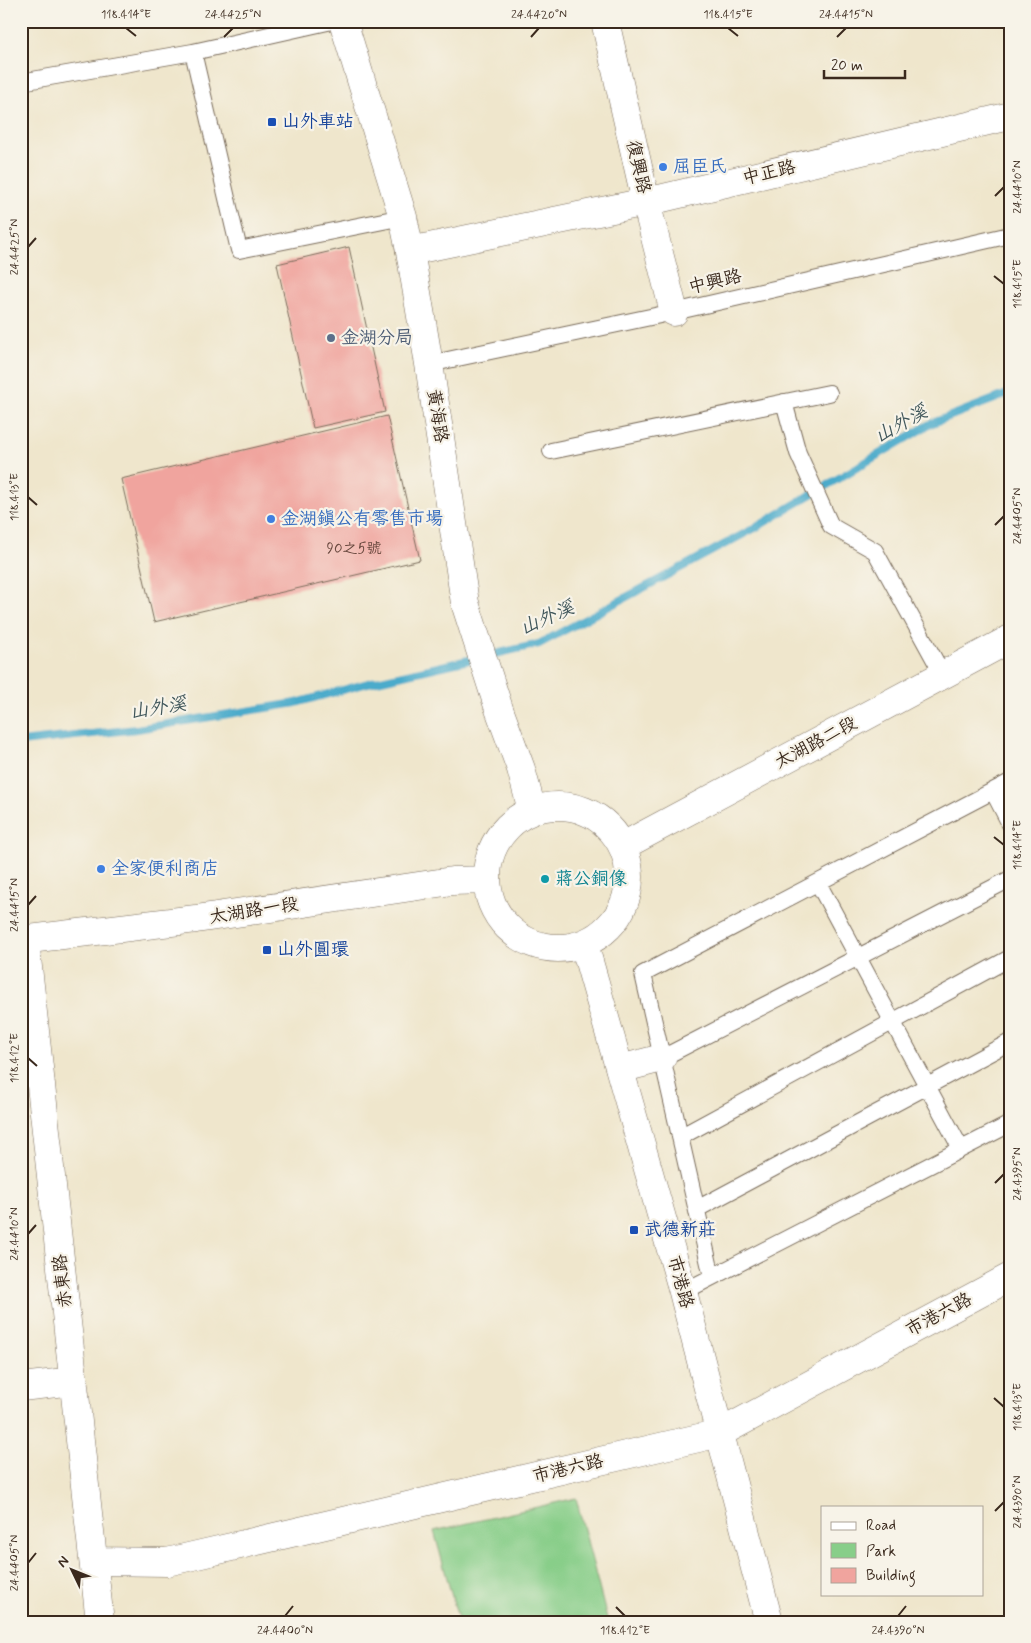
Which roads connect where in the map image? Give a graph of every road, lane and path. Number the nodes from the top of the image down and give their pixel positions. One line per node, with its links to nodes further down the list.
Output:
1 (332, 21): 4 (lane)
2 (343, 21): 8 (street, 黃海路)
3 (605, 21): 7 (street, 復興路)
4 (193, 52): 5 (lane); 8 (lane)
5 (21, 82)
6 (1010, 116): 7 (street, 中正路)
7 (646, 202): 10 (street, 中正路); 11 (street, 復興路)
8 (403, 217): 10 (street, 黃海路)
9 (1010, 236): 11 (lane, 中興路)
10 (410, 251): 12 (street, 黃海路)
11 (674, 312): 12 (lane, 中興路)
12 (429, 364): 20 (street, 黃海路)
13 (830, 393): 14 (lane)
14 (784, 402): 15 (lane); 17 (lane)
15 (551, 451)
16 (1010, 639): 17 (street, 太湖路二段)
17 (943, 675): 22 (street, 太湖路二段)
18 (1010, 782): 19 (lane)
19 (992, 791): 21 (lane); 25 (lane)
20 (532, 810): 22 (street); 24 (street)
21 (1010, 824)
22 (623, 846): 27 (street)
23 (1010, 879): 28 (lane)
24 (486, 880): 26 (street, 太湖路一段); 27 (street)
25 (818, 883): 28 (lane); 32 (lane)
26 (23, 940): 42 (street, 赤東路)
27 (584, 944): 33 (street, 市港路)
28 (858, 957): 30 (lane); 32 (lane)
29 (1010, 958): 30 (lane)
30 (893, 1022): 34 (lane); 36 (lane)
31 (1010, 1042): 34 (lane)
32 (662, 1058): 33 (street); 36 (lane)
33 (620, 1069): 41 (street, 市港路)
34 (927, 1086): 37 (lane); 38 (lane)
35 (1010, 1124): 37 (lane)
36 (680, 1137): 38 (lane)
37 (961, 1149): 39 (lane)
38 (697, 1209): 39 (lane)
39 (712, 1277): 41 (lane)
40 (1010, 1277): 44 (street, 市港六路)
41 (683, 1292): 44 (street, 市港路)
42 (74, 1381): 43 (street); 45 (street, 赤東路)
43 (21, 1387)
44 (720, 1433): 45 (street, 市港六路); 47 (street, 市港路)
45 (94, 1561): 46 (street, 赤東路)
46 (100, 1622)
47 (770, 1622)

